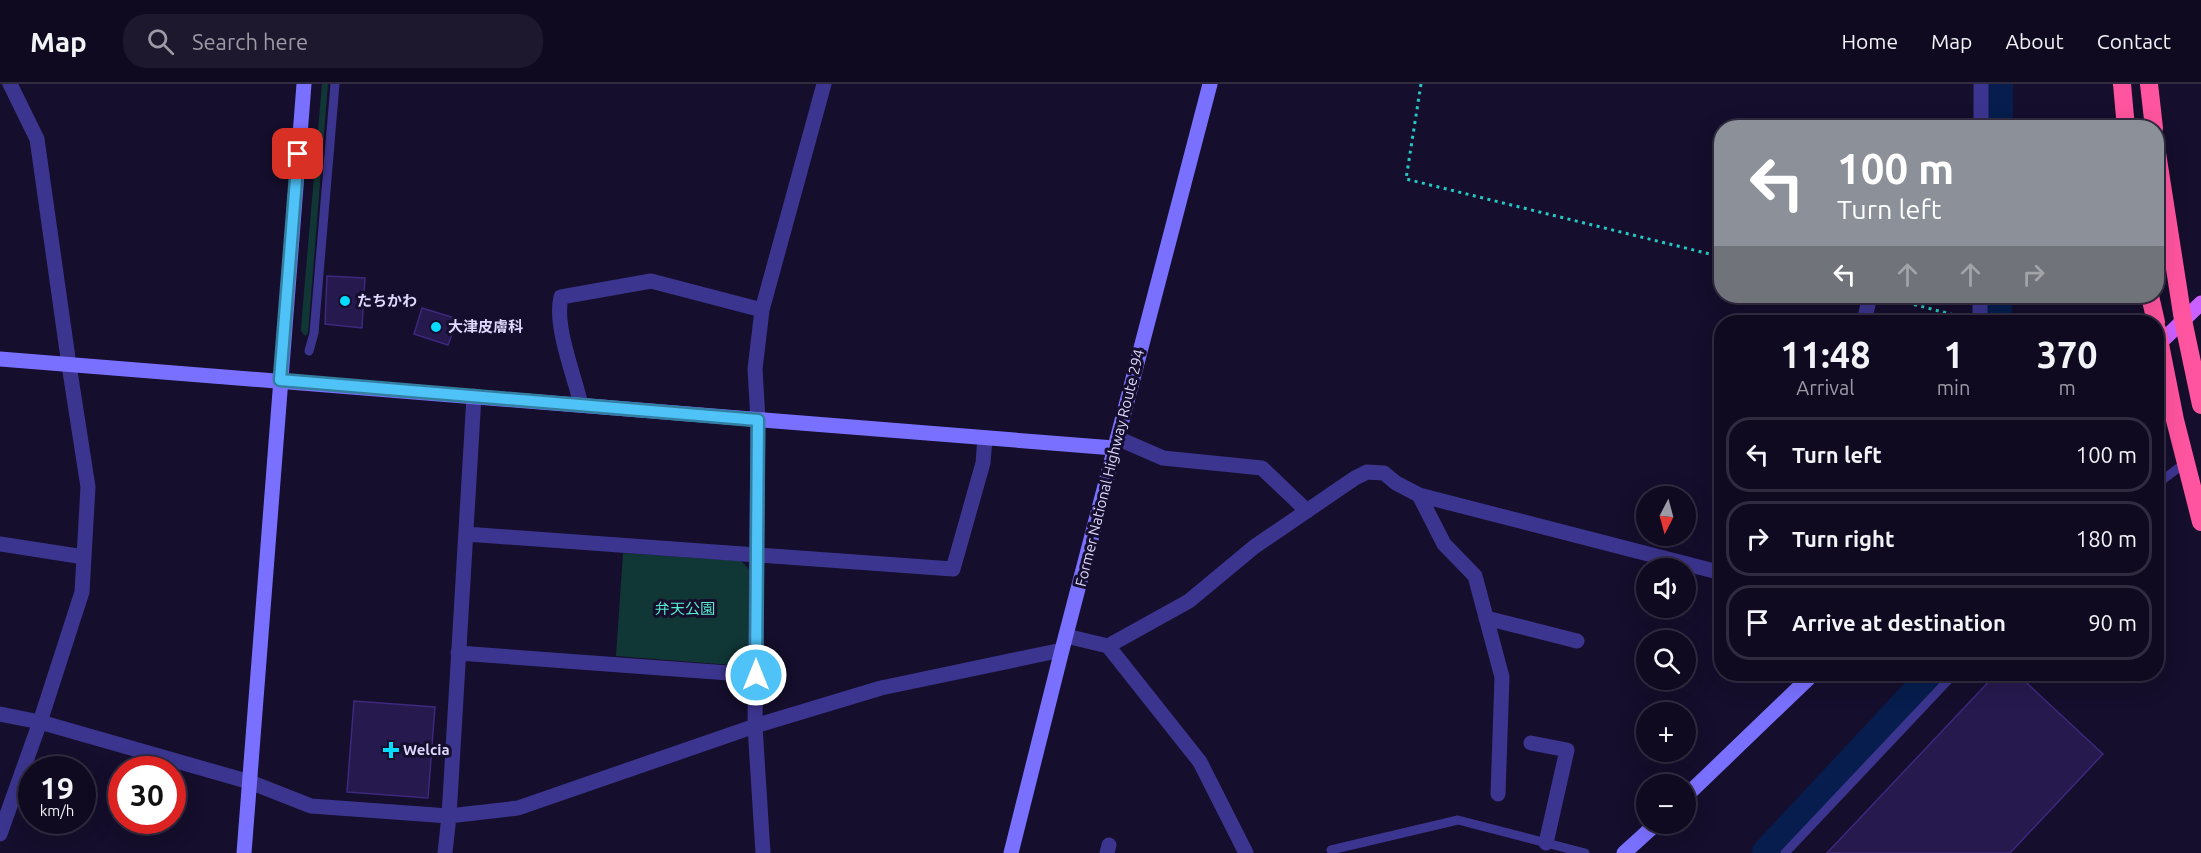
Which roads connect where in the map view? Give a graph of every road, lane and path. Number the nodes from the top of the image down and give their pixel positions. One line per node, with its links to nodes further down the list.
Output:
1 (10, 84): 23 (street)
2 (304, 84): 25 (street)
3 (335, 84): 21 (lane)
4 (824, 84): 17 (street)
5 (1210, 84): 31 (street, Former National Highway Route 294)
6 (1421, 84): 14 (path)
7 (1981, 84): 10 (street)
8 (2122, 84): 11 (highway)
9 (2149, 84): 12 (highway)
10 (1981, 120)
11 (2125, 120)
12 (2153, 120)
13 (2164, 198): 19 (highway)
14 (1714, 255)
15 (1905, 303): 18 (path)
16 (2201, 303): 19 (main road)
17 (762, 310): 27 (street); 29 (street)
18 (1953, 315)
19 (2183, 320): 20 (main road); 28 (highway)
20 (2164, 334)
21 (309, 351)
22 (0, 359): 23 (street)
23 (69, 365): 25 (street); 40 (street)
24 (2164, 367): 32 (highway)
25 (280, 380): 26 (street); 54 (street)
26 (474, 396): 27 (street); 37 (street)
27 (580, 405): 29 (street)
28 (2201, 405)
29 (758, 420): 30 (street); 39 (street)
30 (985, 438): 31 (street); 39 (street)
31 (1116, 443): 35 (street); 44 (street, Former National Highway Route 294)
32 (2185, 463): 33 (lane); 36 (highway)
33 (2164, 479)
34 (1419, 495): 35 (street); 41 (street); 42 (street)
35 (1307, 511): 45 (street)
36 (2201, 522)
37 (466, 534): 39 (street); 46 (street)
38 (0, 544): 40 (street)
39 (757, 556): 47 (street)
40 (84, 557): 51 (street)
41 (1714, 571)
42 (1486, 618): 43 (street); 56 (street)
43 (1577, 641)
44 (1064, 643): 45 (street); 52 (street); 66 (street, Former National Highway Route 294)
45 (1108, 646): 67 (street)
46 (458, 653): 47 (street); 57 (street)
47 (756, 675): 52 (street)
48 (1806, 681): 55 (street)
49 (1947, 681): 70 (lane)
50 (0, 714): 51 (street)
51 (40, 722): 54 (street); 58 (street)
52 (755, 726): 57 (street); 64 (street)
53 (1531, 743): 60 (street)
54 (250, 782): 57 (street); 62 (street)
55 (1696, 786)
56 (1498, 794)
57 (449, 816): 63 (street)
58 (0, 834)
59 (1645, 834): 69 (street)
60 (1546, 843): 61 (lane); 68 (lane)
61 (1331, 849)
62 (244, 853)
63 (445, 853)
64 (763, 853): 65 (street)
65 (770, 853)
66 (1011, 853)
67 (1246, 853)
68 (1585, 853)
69 (1624, 853)
70 (1785, 853)

